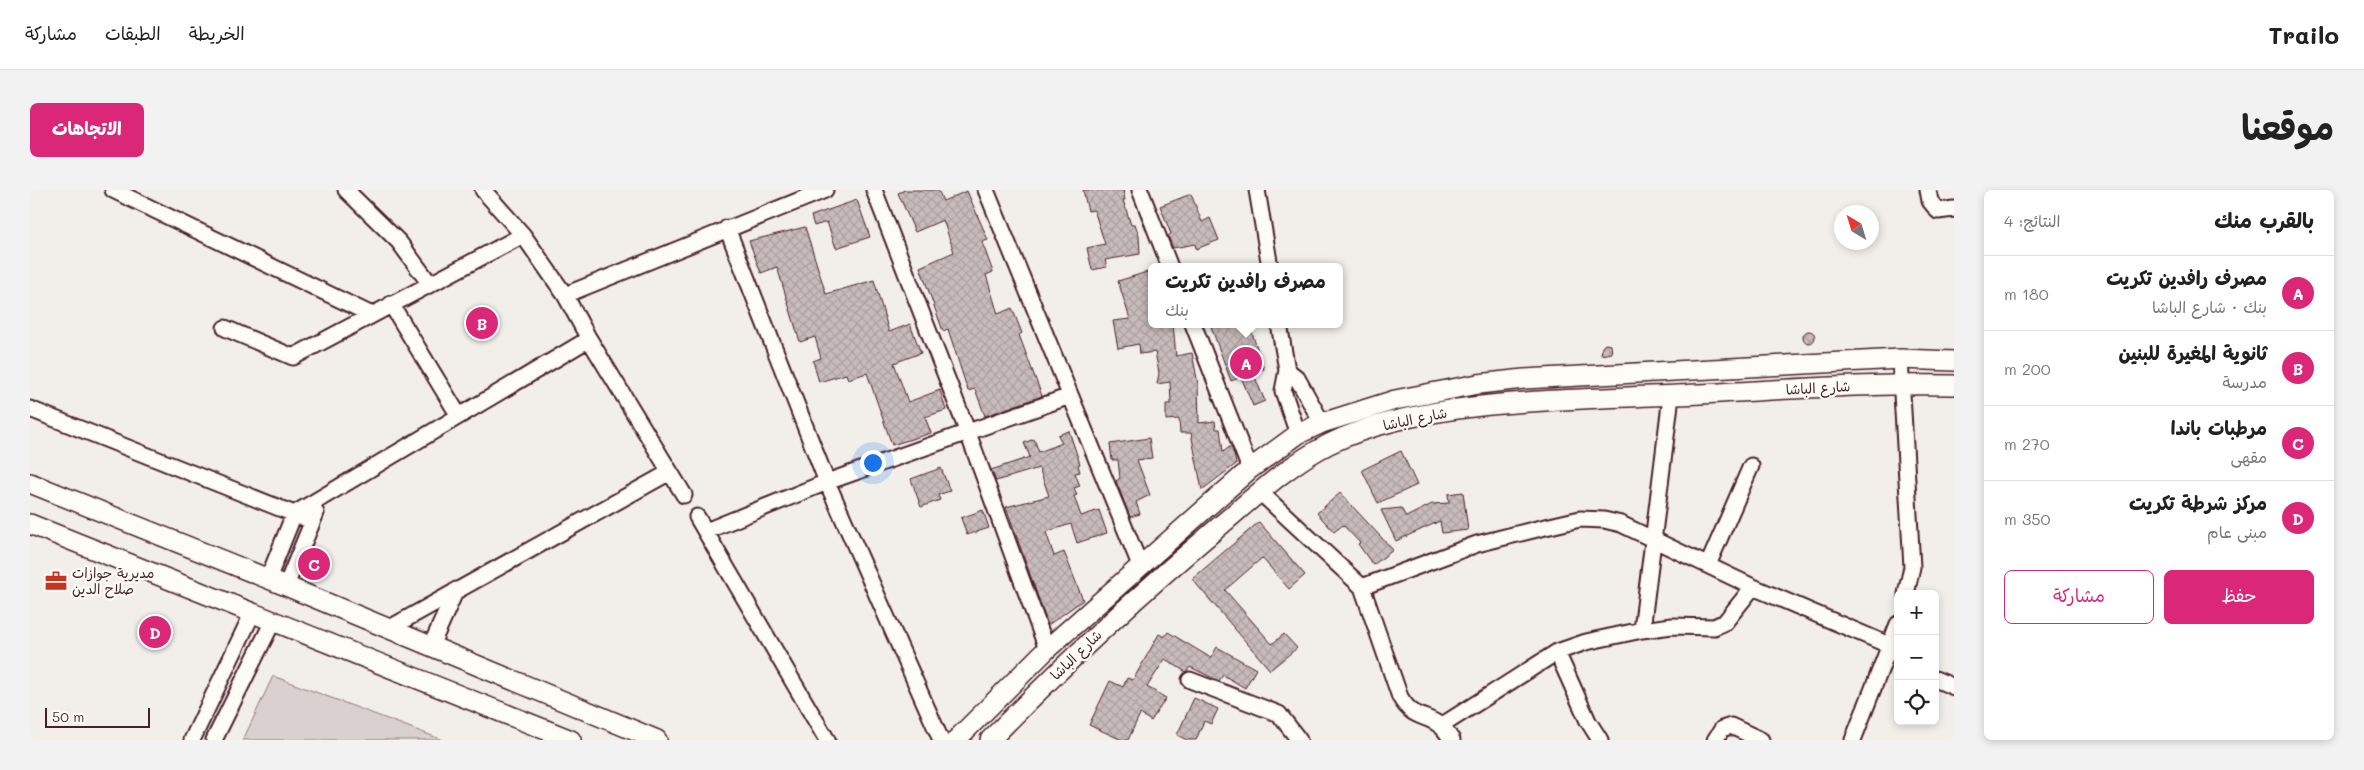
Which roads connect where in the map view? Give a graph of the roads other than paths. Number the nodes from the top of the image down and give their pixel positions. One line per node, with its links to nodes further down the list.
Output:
1 (346, 190): 15 (street)
2 (483, 190): 12 (street)
3 (825, 190): 11 (street)
4 (874, 190): 33 (street)
5 (986, 190): 28 (street)
6 (1140, 190): 13 (street)
7 (1257, 190): 14 (street)
8 (1928, 190): 10 (street)
9 (118, 191): 18 (street)
10 (1954, 209)
11 (727, 228): 16 (street); 38 (street)
12 (523, 234): 15 (street); 16 (street)
13 (1168, 263)
14 (1269, 263)
15 (430, 284): 17 (street)
16 (565, 295): 22 (street)
17 (391, 304): 18 (street); 31 (street)
18 (372, 314): 19 (street)
19 (225, 328)
20 (1194, 328): 36 (street)
21 (1280, 328): 25 (street)
22 (589, 339): 31 (street); 37 (street)
23 (1900, 359): 24 (main road); 26 (street); 32 (main road)
24 (1954, 361)
25 (1287, 370): 32 (street); 34 (street)
26 (1903, 384): 27 (main road, شارع الباشا); 29 (main road, شارع الباشا); 56 (street)
27 (1954, 386)
28 (1070, 396): 33 (street); 50 (street)
29 (1671, 396): 40 (main road, شارع الباشا); 48 (street)
30 (30, 409): 43 (street)
31 (459, 416): 42 (street)
32 (1322, 423): 34 (main road)
33 (968, 433): 38 (street); 62 (street)
34 (1298, 434): 36 (main road)
35 (1751, 466): 49 (street)
36 (1250, 469): 50 (main road)
37 (670, 472): 41 (street); 55 (street)
38 (827, 482): 47 (street); 74 (street)
39 (30, 483): 51 (main road)
40 (1260, 492): 53 (street); 76 (main road, شارع الباشا)
41 (684, 495)
42 (322, 497): 43 (street); 45 (street)
43 (294, 514): 45 (street); 51 (street)
44 (697, 517): 47 (street)
45 (312, 521): 52 (street)
46 (30, 524): 57 (main road)
47 (706, 531): 73 (street)
48 (1654, 539): 49 (street); 53 (street); 60 (street)
49 (1708, 565): 54 (street)
50 (1140, 566): 62 (main road)
51 (268, 579): 52 (main road)
52 (286, 586): 59 (main road)
53 (1362, 587): 68 (street)
54 (1753, 587): 60 (street); 63 (street)
55 (456, 590): 59 (street); 61 (street)
56 (1907, 590)
57 (252, 614): 58 (main road); 69 (street)
58 (273, 620): 70 (street); 71 (main road)
59 (388, 629): 61 (main road)
60 (1642, 630): 64 (street)
61 (431, 646): 72 (main road)
62 (1047, 649): 75 (main road)
63 (1894, 649): 82 (street)
64 (1557, 652): 68 (street); 79 (street)
65 (1190, 680): 77 (street)
66 (1937, 680): 67 (street)
67 (1954, 687)
68 (1441, 726): 78 (street)
69 (192, 740)
70 (214, 740)
71 (570, 740)
72 (657, 740)
73 (827, 740)
74 (941, 740)
75 (956, 740)
76 (990, 740)
77 (1299, 740)
78 (1452, 740)
79 (1600, 740)
80 (1715, 740): 81 (street)
81 (1761, 740)
82 (1853, 740)

